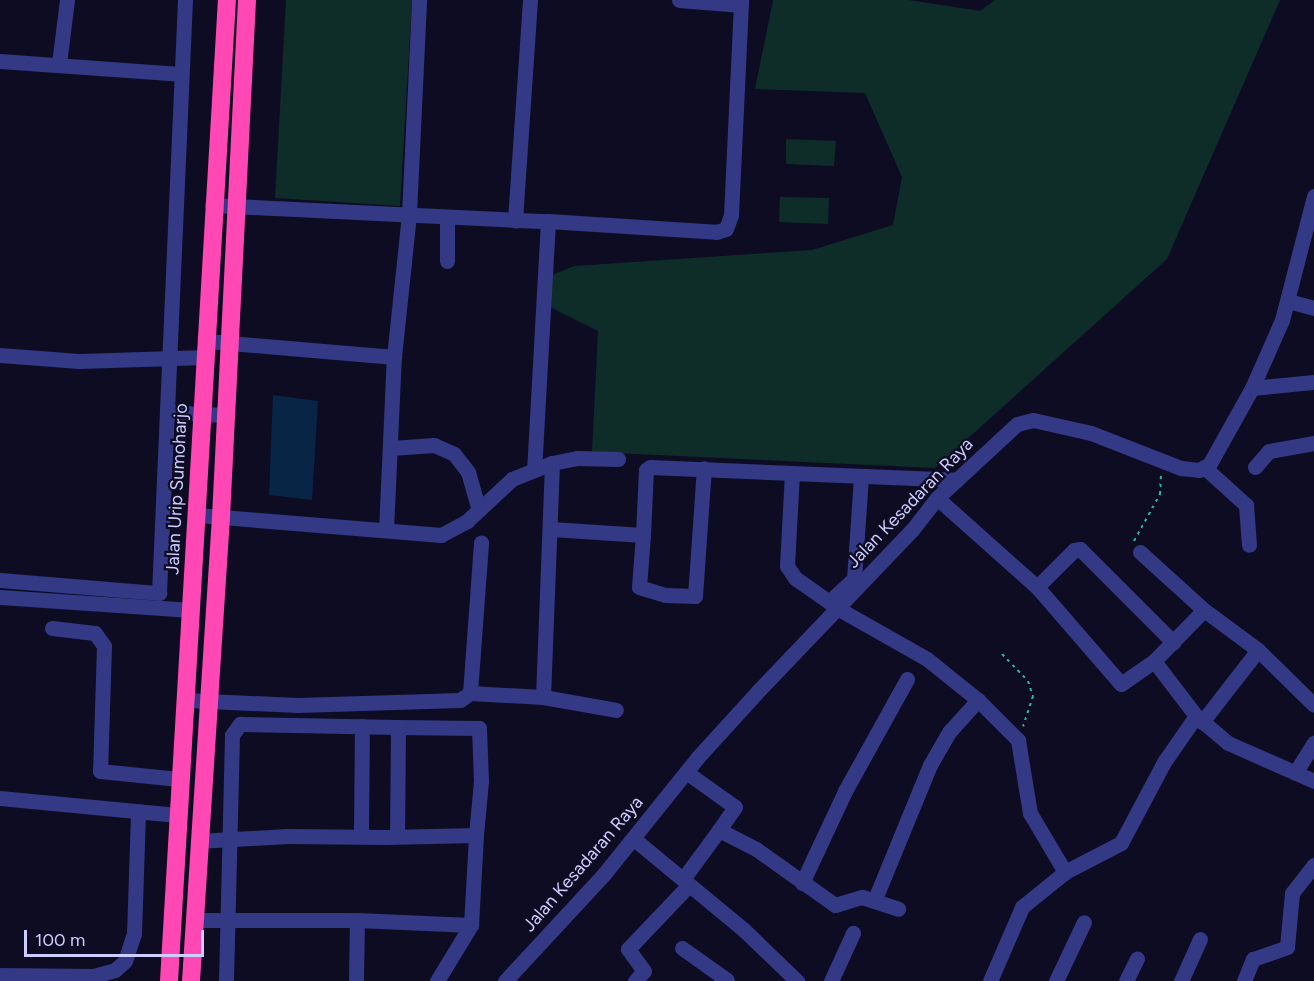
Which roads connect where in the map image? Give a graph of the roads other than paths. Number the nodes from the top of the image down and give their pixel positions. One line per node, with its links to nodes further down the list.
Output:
1 (67, 0): 10 (street)
2 (185, 0): 11 (street)
3 (227, 0): 12 (highway, Jalan Urip Sumoharjo)
4 (247, 0): 13 (highway)
5 (419, 0): 17 (street)
6 (530, 0): 19 (street)
7 (679, 0): 8 (street)
8 (741, 3): 20 (street)
9 (0, 61): 10 (street)
10 (59, 64): 11 (street)
11 (180, 74): 28 (street)
12 (221, 87): 13 (highway); 15 (highway, Jalan Urip Sumoharjo)
13 (243, 87): 16 (highway)
14 (1313, 203): 22 (street)
15 (212, 205): 16 (street); 25 (highway, Jalan Urip Sumoharjo)
16 (237, 205): 17 (street); 24 (highway)
17 (409, 214): 18 (street); 27 (street)
18 (447, 217): 19 (street); 21 (street)
19 (515, 220): 20 (street)
20 (548, 221): 40 (street)
21 (447, 261)
22 (1288, 301): 23 (street); 30 (street)
23 (1314, 308)
24 (229, 344): 25 (street); 27 (street); 33 (highway)
25 (207, 349): 28 (street); 32 (highway, Jalan Urip Sumoharjo)
26 (0, 355): 28 (street)
27 (394, 357): 35 (street)
28 (169, 358): 31 (street)
29 (1314, 382): 30 (street)
30 (1252, 388): 38 (street)
31 (167, 412): 32 (street); 55 (street)
32 (202, 412): 33 (street); 47 (highway, Jalan Urip Sumoharjo)
33 (224, 415): 48 (highway)
34 (1314, 443): 39 (street)
35 (391, 448): 46 (street); 50 (street)
36 (618, 459): 37 (street)
37 (552, 463): 40 (street); 49 (street)
38 (1204, 467): 44 (street, Jalan Kesadaran Raya); 53 (street)
39 (1255, 467)
40 (534, 468): 46 (street)
41 (704, 468): 42 (street); 51 (street); 51 (street)
42 (792, 472): 43 (street); 43 (street)
43 (861, 477): 44 (street)
44 (957, 480): 45 (street, Jalan Kesadaran Raya)
45 (937, 498): 56 (street); 58 (street, Jalan Kesadaran Raya)
46 (478, 508): 50 (street)
47 (197, 515): 48 (street); 59 (highway, Jalan Urip Sumoharjo)
48 (221, 517): 50 (street); 70 (highway)
49 (551, 529): 51 (street); 67 (street)
50 (386, 530)
51 (643, 536)
52 (481, 542): 66 (street)
53 (1249, 545)
54 (1140, 552): 60 (street)
55 (0, 580)
56 (1037, 587): 62 (street); 64 (street)
57 (0, 597): 59 (street)
58 (837, 608): 69 (street); 77 (street, Jalan Kesadaran Raya)
59 (192, 610): 68 (highway, Jalan Urip Sumoharjo)
60 (1204, 610): 62 (street); 63 (street)
61 (52, 628): 79 (street)
62 (1173, 642): 64 (street)
63 (1258, 650): 71 (street); 73 (street)
64 (1154, 661): 73 (street)
65 (907, 679): 95 (street)
66 (470, 693): 67 (street); 70 (street)
67 (543, 697): 72 (street)
68 (186, 700): 70 (street); 79 (highway, Jalan Urip Sumoharjo)
69 (978, 700): 93 (street); 96 (street)
70 (207, 702): 91 (highway)
71 (1314, 705)
72 (616, 710)
73 (1199, 719): 78 (street); 93 (street)
74 (362, 726): 75 (street); 85 (street); 88 (street)
75 (398, 727): 86 (street); 87 (street)
76 (1314, 742): 78 (street)
77 (686, 772): 84 (street); 90 (street, Jalan Kesadaran Raya)
78 (1295, 772): 80 (street)
79 (179, 779): 83 (highway, Jalan Urip Sumoharjo)
80 (1314, 781)
81 (0, 798): 82 (street)
82 (138, 811): 83 (street); 108 (street)
83 (177, 815): 89 (highway, Jalan Urip Sumoharjo)
84 (719, 830): 94 (street); 95 (street)
85 (361, 834): 87 (street); 88 (street)
86 (476, 835): 87 (street); 102 (street)
87 (397, 836)
88 (230, 837): 91 (street); 98 (street)
89 (176, 839): 91 (highway); 103 (highway, Jalan Urip Sumoharjo)
90 (634, 839): 94 (street); 110 (street, Jalan Kesadaran Raya)
91 (198, 841): 101 (highway)
92 (1314, 865): 109 (street)
93 (1065, 872): 120 (street)
94 (686, 882): 117 (street); 118 (street)
95 (802, 883): 96 (street)
96 (875, 899): 97 (street)
97 (898, 909)
98 (228, 920): 99 (street); 101 (street); 114 (street)
99 (357, 920): 102 (street); 115 (street)
100 (1084, 922): 121 (street)
101 (194, 925): 103 (highway); 113 (highway)
102 (471, 925): 116 (street)
103 (172, 928): 112 (highway, Jalan Urip Sumoharjo)
104 (853, 933): 119 (street)
105 (1200, 939): 123 (street)
106 (682, 948): 111 (street)
107 (1137, 958): 122 (street)
108 (0, 975)
109 (1249, 978)
110 (513, 979)
111 (719, 979)
112 (169, 981)
113 (191, 981)
114 (226, 981)
115 (356, 981)
116 (437, 981)
117 (635, 981)
118 (797, 981)
119 (831, 981)
120 (990, 981)
121 (1056, 981)
122 (1126, 981)
123 (1181, 981)

